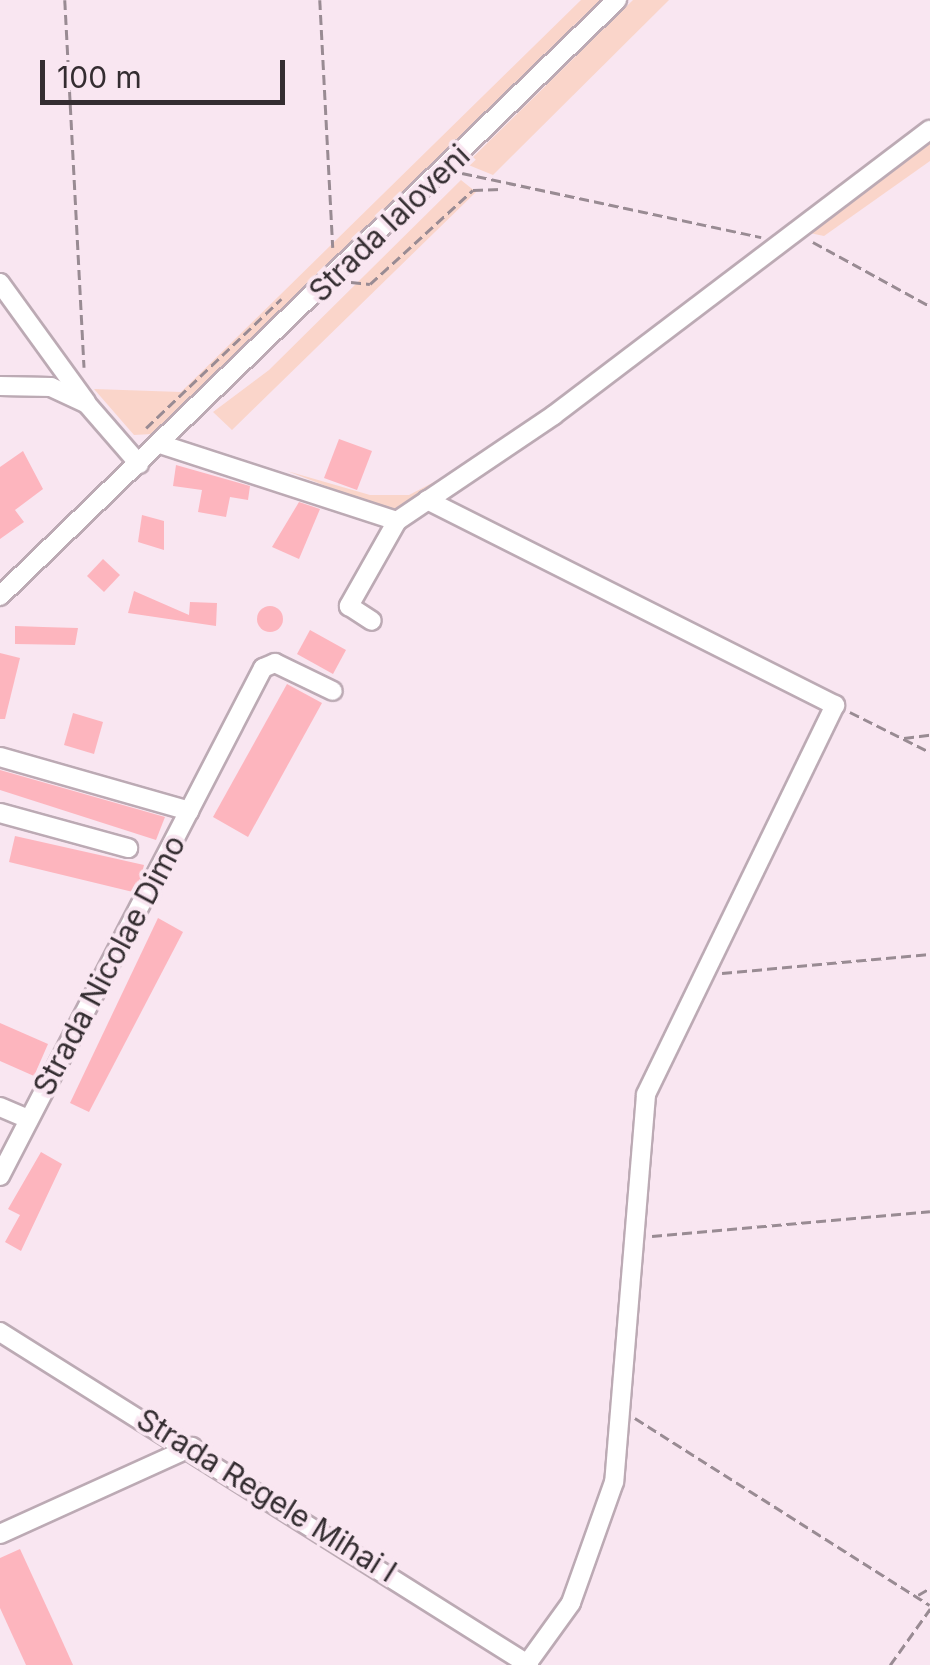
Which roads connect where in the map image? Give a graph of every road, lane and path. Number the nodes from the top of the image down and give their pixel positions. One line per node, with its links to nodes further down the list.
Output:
1 (65, 0): 13 (path)
2 (320, 0): 8 (path)
3 (617, 0): 5 (street, Strada Ialoveni)
4 (930, 130): 7 (street)
5 (446, 168): 6 (path); 9 (street, Strada Ialoveni)
6 (502, 189): 7 (path); 9 (path)
7 (782, 241): 11 (path); 16 (street)
8 (333, 249)
9 (328, 280): 14 (street, Strada Ialoveni)
10 (0, 283): 13 (street)
11 (930, 306)
12 (0, 386): 13 (street)
13 (86, 403): 15 (street)
14 (160, 444): 15 (street, Strada Ialoveni); 17 (street)
15 (139, 464): 18 (street, Strada Ialoveni)
16 (427, 500): 17 (street); 21 (street)
17 (396, 521): 19 (street)
18 (0, 596)
19 (372, 622)
20 (333, 692): 26 (street, Strada Nicolae Dimo)
21 (835, 705): 23 (path); 30 (street)
22 (930, 736): 23 (path)
23 (902, 738): 24 (path)
24 (930, 752)
25 (0, 757): 26 (street)
26 (189, 810): 32 (street, Strada Nicolae Dimo)
27 (0, 812): 28 (street, Strada Nicolae Dimo)
28 (128, 848)
29 (930, 954): 30 (path)
30 (703, 975): 35 (street)
31 (0, 1107): 32 (street, Strada Nicolae Dimo)
32 (28, 1119): 33 (street, Strada Nicolae Dimo)
33 (0, 1176)
34 (930, 1211): 35 (path)
35 (630, 1238): 37 (street)
36 (0, 1332): 38 (street, Strada Regele Mihai I)
37 (622, 1409): 41 (path); 43 (street)
38 (192, 1447): 39 (street); 43 (street, Strada Regele Mihai I)
39 (0, 1534)
40 (930, 1588): 41 (path)
41 (917, 1596): 42 (path)
42 (930, 1607): 44 (path)
43 (528, 1664)
44 (890, 1665)

